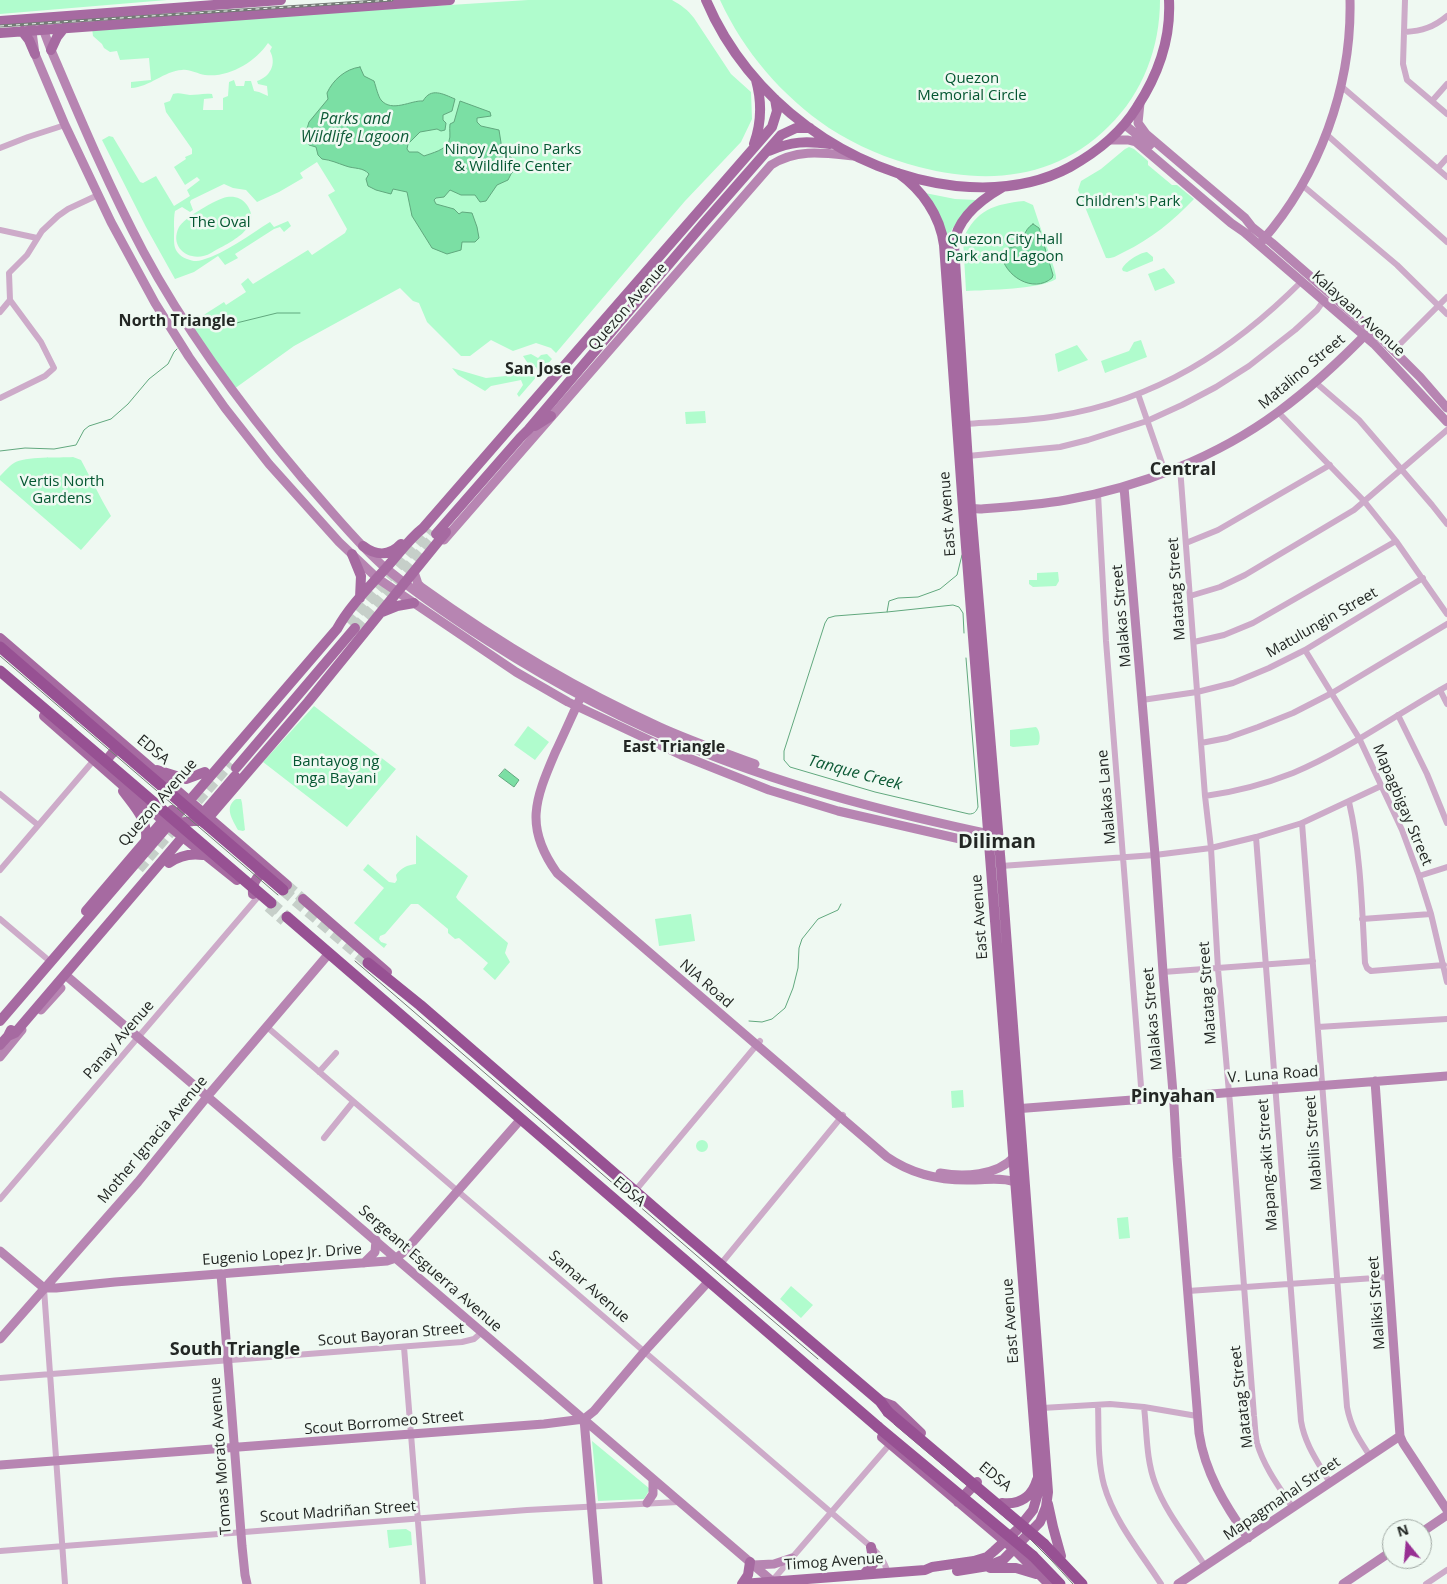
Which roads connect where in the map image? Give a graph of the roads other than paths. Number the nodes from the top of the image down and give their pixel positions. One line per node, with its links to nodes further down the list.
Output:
1 (281, 0): 8 (main road)
2 (450, 0): 11 (main road)
3 (706, 0): 18 (main road)
4 (1169, 0): 23 (main road)
5 (1350, 0): 20 (street)
6 (1405, 0): 14 (street)
7 (1447, 16): 14 (street)
8 (43, 18): 9 (main road); 12 (street)
9 (31, 19): 10 (main road); 13 (street)
10 (0, 21)
11 (65, 27): 12 (main road); 16 (main road)
12 (43, 30): 13 (main road); 16 (street)
13 (27, 31): 15 (main road); 17 (main road)
14 (1405, 32): 22 (street)
15 (0, 33)
16 (51, 50): 36 (street)
17 (35, 54): 25 (street)
18 (756, 79): 21 (main road); 35 (main road, Quezon Avenue)
19 (1447, 84): 22 (street)
20 (1341, 86): 29 (street); 41 (street)
21 (775, 99): 27 (main road); 28 (main road)
22 (1432, 101): 24 (street)
23 (1140, 103): 26 (main road); 47 (street, Kalayaan Avenue)
24 (1447, 114)
25 (65, 125): 34 (street); 40 (street)
26 (1125, 125): 31 (street, Kalayaan Avenue); 32 (main road)
27 (772, 127): 30 (main road); 35 (main road, Quezon Avenue)
28 (810, 128): 30 (main road); 33 (main road)
29 (1326, 134): 44 (street); 51 (street)
30 (781, 135): 39 (main road, Quezon Avenue)
31 (1138, 139): 32 (street); 47 (street, Kalayaan Avenue)
32 (1109, 140): 45 (main road)
33 (834, 144): 37 (main road); 39 (main road, Quezon Avenue)
34 (0, 148)
35 (753, 148): 67 (main road, Quezon Avenue)
36 (96, 155): 40 (street); 84 (street)
37 (857, 156): 42 (main road); 69 (street, Quezon Avenue)
38 (1447, 158): 41 (street)
39 (759, 160): 74 (main road, Quezon Avenue)
40 (82, 162): 46 (street)
41 (1438, 168): 43 (street)
42 (898, 173): 45 (main road); 83 (main road, East Avenue)
43 (1447, 176)
44 (1302, 185): 50 (street); 58 (street)
45 (1003, 187): 72 (main road, East Avenue)
46 (98, 195): 49 (street); 85 (street)
47 (1245, 227): 50 (street, Kalayaan Avenue)
48 (0, 230): 49 (street)
49 (37, 238): 53 (street)
50 (1262, 241): 54 (street, Kalayaan Avenue); 61 (street, Kalayaan Avenue)
51 (1447, 242)
52 (0, 274): 53 (street)
53 (9, 274): 56 (street)
54 (1302, 281): 57 (street, Kalayaan Avenue); 64 (street)
55 (1447, 297): 58 (street)
56 (10, 300): 59 (street); 65 (street)
57 (1324, 300): 61 (street, Kalayaan Avenue); 70 (street)
58 (1439, 305): 60 (street); 62 (street)
59 (0, 312)
60 (1447, 314)
61 (1368, 333): 62 (street, Kalayaan Avenue); 63 (street, Matalino Street); 71 (street, Kalayaan Avenue)
62 (1393, 351): 66 (street, Kalayaan Avenue)
63 (1315, 382): 68 (street, Matalino Street); 78 (street)
64 (1138, 394): 70 (street); 72 (street)
65 (0, 398)
66 (1447, 408)
67 (526, 410): 74 (main road, Quezon Avenue); 86 (main road, Quezon Avenue); 88 (main road, Quezon Avenue)
68 (1278, 412): 76 (street); 77 (street, Matalino Street)
69 (551, 416): 74 (main road)
70 (1147, 421): 75 (street); 79 (street)
71 (1447, 422)
72 (966, 424): 75 (main road, East Avenue)
73 (1447, 430): 78 (street)
74 (529, 435): 94 (main road, Quezon Avenue)
75 (972, 456): 83 (main road, East Avenue)
76 (1330, 465): 82 (street); 90 (street)
77 (1180, 467): 79 (street, Matalino Street); 90 (street, Matatag Street)
78 (1402, 469): 82 (street); 87 (street)
79 (1165, 472): 80 (street, Matalino Street)
80 (1124, 487): 81 (street, Matalino Street); 117 (street, Malakas Street)
81 (1098, 494): 83 (street, Matalino Street); 153 (street, Malakas Lane)
82 (1364, 501): 89 (street); 98 (street)
83 (967, 508): 145 (main road, East Avenue)
84 (333, 514): 85 (street); 91 (street)
85 (323, 524): 92 (street)
86 (419, 524): 88 (main road, Quezon Avenue); 91 (main road)
87 (1447, 524)
88 (415, 534): 93 (main road, Quezon Avenue)
89 (1396, 541): 96 (street); 107 (street)
90 (1186, 543): 98 (street, Matatag Street)
91 (363, 546): 93 (street)
92 (352, 554): 95 (street); 99 (main road)
93 (386, 568): 95 (main road, Quezon Avenue); 97 (street)
94 (414, 572): 97 (main road, Quezon Avenue); 116 (street)
95 (377, 578): 97 (street); 99 (main road, Quezon Avenue)
96 (1423, 578): 101 (street); 109 (street, Matulungin Street)
97 (401, 587): 100 (street); 102 (main road, Quezon Avenue); 116 (street)
98 (1190, 596): 107 (street, Matatag Street)
99 (360, 599): 103 (main road, Quezon Avenue)
100 (414, 602): 102 (main road); 119 (street)
101 (1447, 614)
102 (378, 616): 105 (main road, Quezon Avenue)
103 (349, 623): 126 (main road, Quezon Avenue); 129 (main road, Quezon Avenue); 134 (main road, Quezon Avenue)
104 (1447, 624): 115 (street)
105 (367, 628): 135 (main road, Quezon Avenue); 138 (main road, Quezon Avenue)
106 (0, 638): 121 (main road, EDSA)
107 (1194, 642): 114 (street, Matatag Street)
108 (0, 647): 160 (highway, EDSA, bridge)
109 (1305, 650): 114 (street, Matulungin Street); 115 (street, Mapagbigay Street)
110 (0, 671): 163 (highway, bridge)
111 (0, 678): 125 (main road)
112 (1447, 686): 113 (street)
113 (1440, 690): 118 (street); 120 (street)
114 (1197, 692): 117 (street, Matulungin Street); 123 (street, Matatag Street)
115 (1332, 692): 122 (street, Mapagbigay Street); 123 (street)
116 (585, 694): 119 (street, NIA Road); 137 (street); 145 (street)
117 (1142, 700): 152 (street, Malakas Street)
118 (1447, 704)
119 (579, 707): 139 (street); 190 (street, NIA Road)
120 (1398, 715): 122 (street); 142 (street)
121 (111, 734): 124 (main road, EDSA); 125 (main road)
122 (1359, 738): 131 (street, Mapagbigay Street); 133 (street)
123 (1201, 743): 133 (street, Matatag Street)
124 (127, 748): 127 (main road, EDSA); 128 (main road)
125 (94, 760): 128 (main road); 143 (street)
126 (233, 765)
127 (150, 767): 129 (main road); 134 (main road, EDSA)
128 (106, 772): 130 (main road)
129 (205, 772): 134 (main road, Quezon Avenue)
130 (116, 780): 140 (main road); 148 (main road)
131 (1381, 786): 136 (street); 159 (street, Mapagbigay Street)
132 (0, 794): 143 (street)
133 (1205, 796): 150 (street, Matatag Street)
134 (186, 799): 138 (main road, EDSA); 140 (main road, Quezon Avenue)
135 (224, 800): 138 (main road, Quezon Avenue); 144 (main road)
136 (1349, 802): 141 (street); 167 (street)
137 (882, 809): 139 (street); 145 (street)
138 (204, 819): 140 (main road); 144 (main road, EDSA); 157 (main road)
139 (879, 820): 149 (street)
140 (167, 821): 146 (main road); 148 (main road, Quezon Avenue); 184 (main road, Quezon Avenue)
141 (1302, 823): 147 (street); 170 (street, Mabilis Street)
142 (1447, 823)
143 (38, 825): 158 (street)
144 (225, 832): 157 (main road, EDSA)
145 (994, 832): 149 (main road, East Avenue)
146 (187, 837): 151 (main road); 154 (main road); 180 (main road, Quezon Avenue)
147 (1256, 837): 150 (street); 172 (street, Mapang-akit Street)
148 (146, 839): 169 (main road, Quezon Avenue)
149 (995, 847): 155 (main road, East Avenue); 204 (main road, East Avenue)
150 (1211, 848): 152 (street); 174 (street, Matatag Street)
151 (204, 855): 154 (main road); 161 (main road)
152 (1155, 855): 153 (street); 175 (street, Malakas Street)
153 (1124, 857): 155 (street); 202 (street, Malakas Lane)
154 (169, 863): 176 (main road)
155 (1001, 866): 204 (main road, East Avenue)
156 (1447, 867): 159 (street)
157 (268, 869): 160 (main road, EDSA); 161 (main road)
158 (0, 870)
159 (1419, 876): 164 (street, Mapagbigay Street)
160 (285, 887)
161 (255, 896): 163 (main road); 189 (street, Panay Avenue)
162 (303, 899): 181 (main road, EDSA)
163 (270, 905)
164 (1431, 914): 167 (street); 173 (street, Mapagbigay Street)
165 (0, 919): 169 (street)
166 (285, 919): 168 (main road, EDSA); 179 (highway, EDSA)
167 (1362, 919): 173 (street)
168 (326, 957): 179 (main road, EDSA); 185 (street, Mother Ignacia Avenue)
169 (46, 958): 184 (main road, Quezon Avenue)
170 (1313, 961): 172 (street); 186 (street, Mabilis Street)
171 (368, 963): 181 (highway, EDSA)
172 (1266, 964): 174 (street); 198 (street, Mapang-akit Street)
173 (1444, 965): 177 (street, Mapagbigay Street)
174 (1218, 969): 175 (street); 199 (street, Matatag Street)
175 (1163, 972): 201 (street, Malakas Street)
176 (69, 978): 178 (main road); 189 (street, Sergeant Esguerra Avenue)
177 (1447, 982)
178 (61, 988): 180 (main road); 187 (street)
179 (373, 991): 206 (highway, EDSA)
180 (46, 998): 182 (main road, Quezon Avenue)
181 (420, 1005): 211 (highway, EDSA)
182 (34, 1011): 187 (main road); 188 (main road, Quezon Avenue)
183 (1447, 1019): 186 (street)
184 (1, 1021): 188 (main road, Quezon Avenue)
185 (267, 1027): 194 (street, Samar Avenue); 200 (street, Mother Ignacia Avenue)
186 (1318, 1027): 197 (street, Mabilis Street)
187 (25, 1028): 193 (street)
188 (8, 1036): 191 (main road, Quezon Avenue)
189 (138, 1037): 200 (street, Sergeant Esguerra Avenue); 212 (street, Panay Avenue)
190 (758, 1043): 205 (street, NIA Road); 211 (street)
191 (0, 1046)
192 (336, 1053): 194 (street)
193 (0, 1057)
194 (319, 1072): 203 (street, Samar Avenue)
195 (1447, 1076): 196 (street, V. Luna Road)
196 (1375, 1081): 197 (street, V. Luna Road); 220 (street, Maliksi Street)
197 (1322, 1085): 198 (street, V. Luna Road); 222 (street, Mabilis Street)
198 (1275, 1089): 199 (street, V. Luna Road); 223 (street, Mapang-akit Street)
199 (1228, 1092): 201 (street, V. Luna Road); 225 (street, Matatag Street)
200 (208, 1097): 213 (street, Sergeant Esguerra Avenue); 218 (street, Mother Ignacia Avenue)
201 (1173, 1097): 202 (street, V. Luna Road); 227 (street, Malakas Street)
202 (1142, 1099): 204 (street, V. Luna Road)
203 (353, 1102): 207 (street); 210 (street, Samar Avenue)
204 (1015, 1109): 208 (main road, East Avenue); 238 (main road, East Avenue)
205 (842, 1116): 208 (street, NIA Road); 209 (street, NIA Road); 217 (street)
206 (521, 1119): 210 (street); 221 (highway, EDSA)
207 (324, 1138)
208 (1014, 1157): 209 (main road, East Avenue)
209 (1015, 1182): 249 (main road, East Avenue)
210 (457, 1191): 215 (street); 231 (street, Samar Avenue)
211 (635, 1191): 217 (highway, EDSA)
212 (0, 1199)
213 (376, 1240): 215 (street, Sergeant Esguerra Avenue); 216 (street)
214 (0, 1251): 226 (street)
215 (396, 1258): 216 (street, Eugenio Lopez Jr. Drive); 228 (street, Sergeant Esguerra Avenue)
216 (364, 1263): 219 (street, Eugenio Lopez Jr. Drive)
217 (720, 1265): 235 (highway, EDSA)
218 (58, 1271): 224 (street); 226 (street, Mother Ignacia Avenue)
219 (221, 1274): 224 (street, Eugenio Lopez Jr. Drive); 232 (street, Tomas Morato Avenue)
220 (1389, 1277): 222 (street); 243 (street, Maliksi Street)
221 (709, 1281): 231 (street); 239 (highway, EDSA)
222 (1337, 1281): 223 (street); 246 (street, Mabilis Street)
223 (1290, 1284): 225 (street); 252 (street, Mapang-akit Street)
224 (67, 1286): 226 (street, Eugenio Lopez Jr. Drive)
225 (1243, 1287): 227 (street); 259 (street, Matatag Street)
226 (44, 1288): 229 (street, Mother Ignacia Avenue); 233 (street)
227 (1188, 1291): 240 (street, Malakas Street)
228 (482, 1332): 230 (street, Scout Bayoran Street); 241 (street, Sergeant Esguerra Avenue)
229 (0, 1339)
230 (404, 1347): 232 (street, Scout Bayoran Street); 242 (street)
231 (644, 1352): 241 (street); 261 (street, Samar Avenue)
232 (228, 1360): 233 (street, Scout Bayoran Street); 245 (street, Tomas Morato Avenue)
233 (50, 1374): 234 (street, Scout Bayoran Street); 247 (street)
234 (0, 1378)
235 (880, 1401): 251 (main road, EDSA); 294 (highway, EDSA, bridge)
236 (1098, 1404): 237 (street); 238 (street); 295 (street)
237 (1144, 1406): 240 (street); 279 (street)
238 (1042, 1408): 253 (main road, East Avenue)
239 (866, 1416): 244 (main road, EDSA); 293 (highway, EDSA, bridge)
240 (1197, 1416): 268 (street, Malakas Street)
241 (584, 1419): 242 (street, Scout Borromeo Street); 250 (street, Sergeant Esguerra Avenue); 258 (street)
242 (412, 1434): 245 (street, Scout Borromeo Street); 263 (street)
243 (1400, 1436): 246 (street, Mapagmahal Street); 260 (street, Maliksi Street)
244 (890, 1444): 255 (main road, EDSA); 261 (street)
245 (234, 1447): 247 (street, Scout Borromeo Street); 267 (street, Tomas Morato Avenue)
246 (1370, 1456): 252 (street, Mapagmahal Street)
247 (57, 1461): 248 (street, Scout Borromeo Street); 270 (street)
248 (0, 1465)
249 (1038, 1475): 257 (main road); 265 (main road, East Avenue)
250 (653, 1480): 254 (street, Sergeant Esguerra Avenue); 256 (street)
251 (977, 1482): 255 (main road); 257 (main road, EDSA)
252 (1330, 1482): 259 (street, Mapagmahal Street)
253 (1047, 1497): 265 (main road, East Avenue); 275 (main road)
254 (678, 1502): 256 (street, Scout Madriñan Street); 278 (street, Sergeant Esguerra Avenue)
255 (958, 1502): 264 (main road, EDSA)
256 (647, 1503): 258 (street, Scout Madriñan Street)
257 (1002, 1503): 265 (main road, EDSA)
258 (591, 1507): 263 (street, Scout Madriñan Street); 291 (street)
259 (1293, 1508): 268 (street, Mapagmahal Street)
260 (1447, 1510)
261 (832, 1512): 271 (street, Samar Avenue); 276 (street)
262 (1447, 1515): 266 (street)
263 (418, 1519): 267 (street, Scout Madriñan Street); 290 (street)
264 (983, 1523): 269 (main road, EDSA); 274 (main road)
265 (1029, 1525): 269 (main road, Timog Avenue); 272 (main road, Timog Avenue); 275 (main road, EDSA)
266 (1432, 1525)
267 (241, 1532): 270 (street, Scout Madriñan Street); 285 (street, Tomas Morato Avenue)
268 (1248, 1538): 279 (street, Mapagmahal Street)
269 (1005, 1541): 272 (main road, EDSA); 274 (main road, Timog Avenue)
270 (63, 1546): 273 (street, Scout Madriñan Street); 289 (street)
271 (872, 1547): 283 (street, Samar Avenue); 284 (main road)
272 (1014, 1549): 280 (main road, Timog Avenue); 287 (main road, EDSA)
273 (0, 1551)
274 (989, 1555): 281 (main road, Timog Avenue)
275 (1061, 1556): 294 (main road, EDSA)
276 (792, 1558): 278 (street); 288 (street)
277 (1382, 1558): 297 (street)
278 (751, 1564): 288 (street, Sergeant Esguerra Avenue); 292 (main road)
279 (1206, 1566): 296 (street, Mapagmahal Street)
280 (981, 1568): 281 (main road, Timog Avenue); 287 (main road)
281 (928, 1570): 283 (main road, Timog Avenue)
282 (1447, 1570): 298 (street)
283 (888, 1573): 284 (main road, Timog Avenue)
284 (864, 1574): 286 (main road, Timog Avenue)
285 (245, 1581)
286 (789, 1582): 288 (main road, Timog Avenue)
287 (1047, 1582)
288 (773, 1583): 292 (main road, Timog Avenue)
289 (66, 1584)
290 (423, 1584)
291 (598, 1584)
292 (744, 1584)
293 (1060, 1584)
294 (1084, 1584)
295 (1162, 1584)
296 (1178, 1584)
297 (1343, 1584)
298 (1426, 1584)

